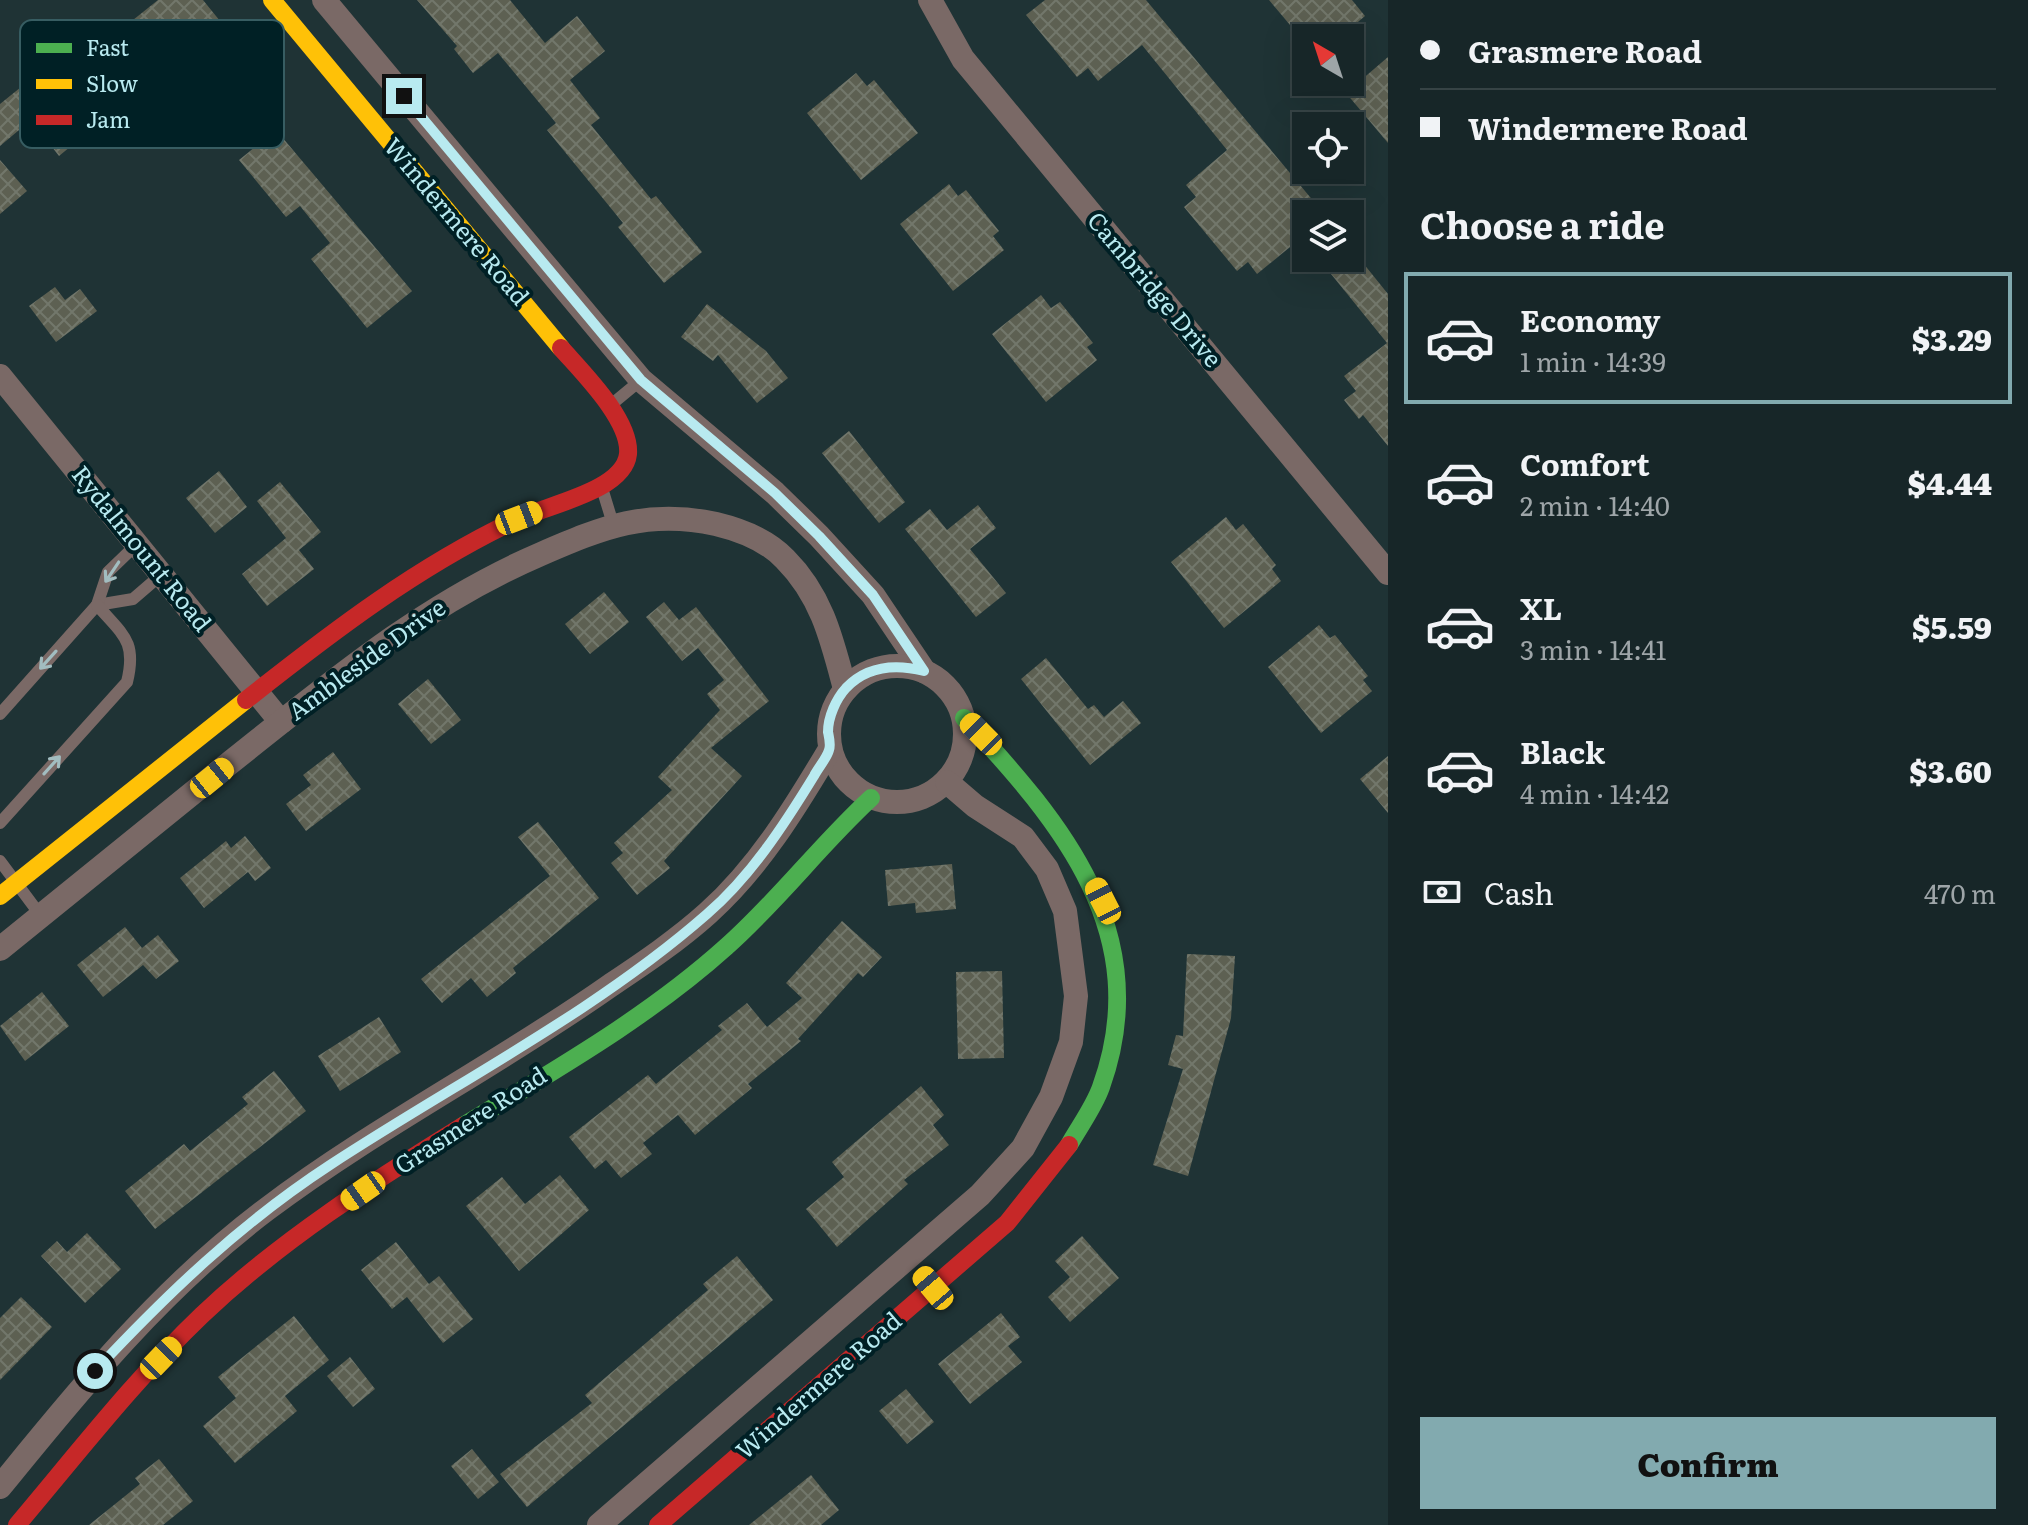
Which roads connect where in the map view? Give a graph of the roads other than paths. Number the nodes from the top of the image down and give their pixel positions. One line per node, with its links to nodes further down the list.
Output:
1 (272, 0): 6 (street, Windermere Road)
2 (324, 0): 5 (street, Windermere Road)
3 (930, 0): 10 (street, Cambridge Drive)
4 (0, 376): 9 (street, Rydalmount Road)
5 (641, 380): 6 (lane); 13 (street, Windermere Road)
6 (610, 406): 7 (street, Ambleside Drive)
7 (602, 486): 8 (lane); 15 (street, Ambleside Drive)
8 (613, 524): 14 (street, Ambleside Drive); 18 (street, Ambleside Drive)
9 (137, 544): 11 (street, Rydalmount Road); 12 (lane, one-way to 12)
10 (1388, 573)
11 (162, 574): 12 (lane); 15 (street, Rydalmount Road)
12 (97, 605): 16 (lane, one-way to 16); 22 (lane, one-way to 12)
13 (924, 671): 14 (street); 17 (street)
14 (845, 689): 19 (street)
15 (257, 692): 18 (street, Rydalmount Road); 24 (street, Ambleside Drive)
16 (0, 714)
17 (964, 718): 20 (street); 28 (street, Windermere Road)
18 (281, 722): 26 (street, Ambleside Drive)
19 (830, 749): 21 (street); 29 (street, Grasmere Road)
20 (947, 782): 21 (street); 28 (street, Windermere Road)
21 (871, 798): 30 (street, Grasmere Road)
22 (0, 823)
23 (0, 861): 24 (lane)
24 (16, 883): 25 (street, Ambleside Drive); 26 (lane)
25 (0, 896)
26 (41, 916): 27 (street, Ambleside Drive)
27 (0, 949)
28 (920, 1274): 31 (street, Windermere Road); 32 (street, Windermere Road)
29 (0, 1487)
30 (17, 1525)
31 (599, 1525)
32 (658, 1525)

